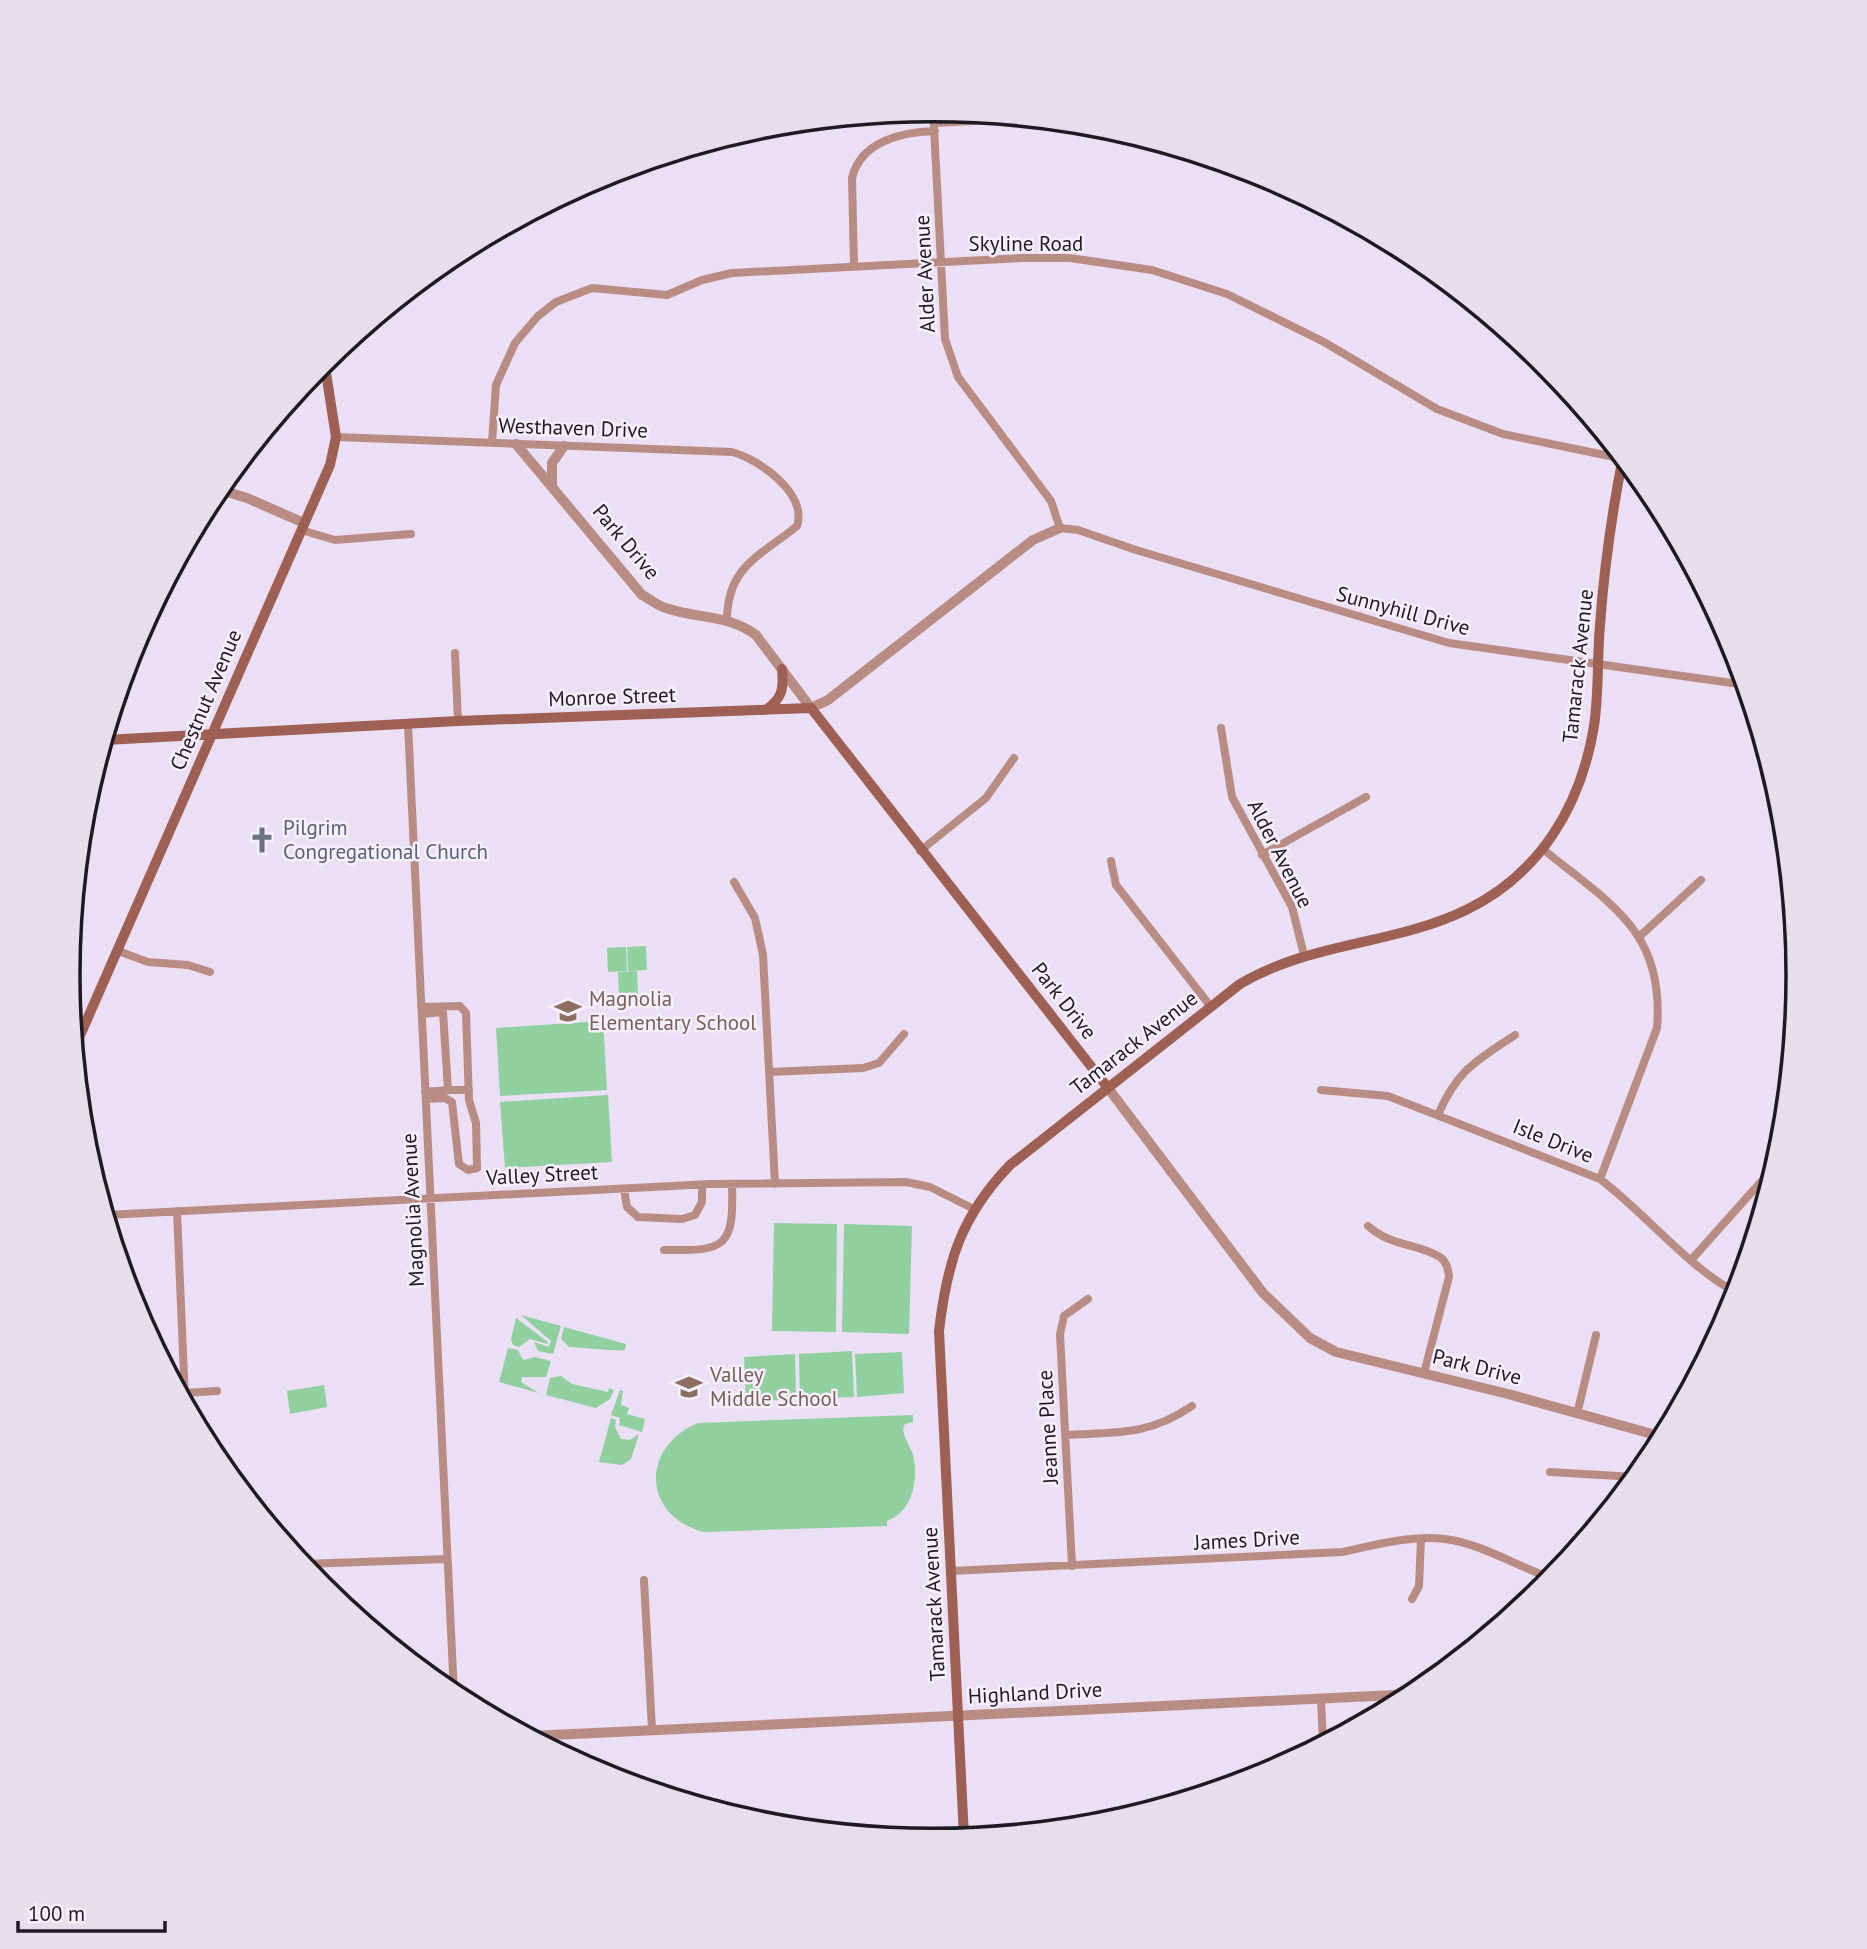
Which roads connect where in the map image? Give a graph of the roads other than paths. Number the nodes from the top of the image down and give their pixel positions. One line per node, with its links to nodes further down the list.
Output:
1 (934, 121): 3 (street, Alder Avenue)
2 (972, 122): 3 (street)
3 (935, 127): 4 (street, Alder Avenue); 5 (street)
4 (941, 262): 5 (street, Skyline Road); 11 (street, Skyline Road); 16 (street, Alder Avenue)
5 (854, 266): 8 (street, Skyline Road)
6 (326, 375): 7 (main road, Chestnut Avenue)
7 (336, 437): 8 (street, Westhaven Drive); 15 (main road, Chestnut Avenue)
8 (492, 442): 9 (street, Westhaven Drive)
9 (516, 444): 10 (street, Westhaven Drive); 13 (street, Park Drive)
10 (564, 446): 13 (street); 18 (street, Westhaven Drive)
11 (1610, 455)
12 (1621, 471): 20 (main road, Tamarack Avenue)
13 (552, 485): 18 (street, Park Drive)
14 (230, 493): 15 (street)
15 (303, 527): 17 (street); 28 (main road, Chestnut Avenue)
16 (1060, 528): 20 (street, Sunnyhill Drive); 23 (street, Monroe Street)
17 (411, 534)
18 (726, 619): 21 (street, Park Drive)
19 (455, 653): 25 (street)
20 (1597, 666): 22 (street, Sunnyhill Drive); 32 (main road, Tamarack Avenue)
21 (782, 669): 23 (street, Park Drive); 24 (main road)
22 (1735, 684)
23 (811, 708): 24 (main road, Monroe Street); 33 (main road, Park Drive)
24 (766, 710): 25 (main road, Monroe Street)
25 (458, 721): 26 (main road, Monroe Street)
26 (408, 724): 28 (main road, Monroe Street); 43 (street, Magnolia Avenue)
27 (1221, 728): 34 (street, Alder Avenue)
28 (212, 736): 29 (main road, Monroe Street); 39 (main road, Chestnut Avenue)
29 (114, 740)
30 (1014, 758): 33 (street)
31 (1366, 797): 34 (street)
32 (1544, 850): 38 (street); 40 (main road, Tamarack Avenue)
33 (920, 851): 48 (main road, Park Drive)
34 (1262, 855): 40 (street, Alder Avenue)
35 (1111, 861): 42 (street)
36 (1701, 880): 38 (street)
37 (734, 882): 47 (street)
38 (1639, 937): 54 (street)
39 (118, 951): 41 (street); 44 (main road, Chestnut Avenue)
40 (1304, 955): 42 (main road, Tamarack Avenue)
41 (210, 972)
42 (1211, 1007): 48 (main road, Tamarack Avenue)
43 (421, 1011): 49 (street); 50 (street); 52 (street, Magnolia Avenue)
44 (82, 1031)
45 (904, 1034): 47 (street)
46 (1515, 1035): 53 (street)
47 (770, 1072): 57 (street)
48 (1108, 1088): 61 (main road, Tamarack Avenue); 70 (street, Park Drive)
49 (448, 1090): 50 (street); 52 (street)
50 (469, 1090): 52 (street)
51 (1321, 1090): 53 (street, Isle Drive)
52 (425, 1096): 60 (street, Magnolia Avenue)
53 (1438, 1115): 54 (street, Isle Drive)
54 (1600, 1180): 66 (street, Isle Drive)
55 (1760, 1183): 66 (street)
56 (732, 1184): 57 (street, Valley Street); 58 (street, Valley Street); 65 (street)
57 (775, 1184): 61 (street, Valley Street)
58 (702, 1185): 59 (street, Valley Street); 59 (street)
59 (624, 1189): 60 (street, Valley Street)
60 (430, 1198): 62 (street, Valley Street); 81 (street, Magnolia Avenue)
61 (974, 1209): 84 (main road, Tamarack Avenue)
62 (177, 1211): 63 (street, Valley Street); 71 (street)
63 (116, 1215)
64 (1368, 1226): 70 (street)
65 (664, 1250)
66 (1692, 1259): 67 (street, Isle Drive)
67 (1727, 1288)
68 (1088, 1299): 77 (street, Jeanne Place)
69 (1596, 1335): 75 (street)
70 (1424, 1373): 75 (street, Park Drive)
71 (183, 1380)
72 (217, 1391): 73 (street)
73 (192, 1396)
74 (1192, 1406): 77 (street)
75 (1577, 1414): 76 (street, Park Drive)
76 (1652, 1434)
77 (1066, 1435): 83 (street, Jeanne Place)
78 (1550, 1472): 79 (street)
79 (1623, 1476)
80 (1421, 1539): 83 (street, James Drive); 85 (street, James Drive); 87 (street)
81 (446, 1559): 82 (street); 88 (street, Magnolia Avenue)
82 (317, 1564)
83 (1072, 1566): 84 (street, James Drive)
84 (951, 1571): 91 (main road, Tamarack Avenue)
85 (1538, 1573)
86 (645, 1580): 92 (street)
87 (1412, 1599)
88 (453, 1679)
89 (1390, 1695): 90 (street, Highland Drive)
90 (1321, 1699): 91 (street, Highland Drive); 93 (street)
91 (959, 1716): 92 (street, Highland Drive); 95 (main road, Tamarack Avenue)
92 (652, 1730): 94 (street, Highland Drive)
93 (1323, 1734)
94 (547, 1735)
95 (964, 1827)

